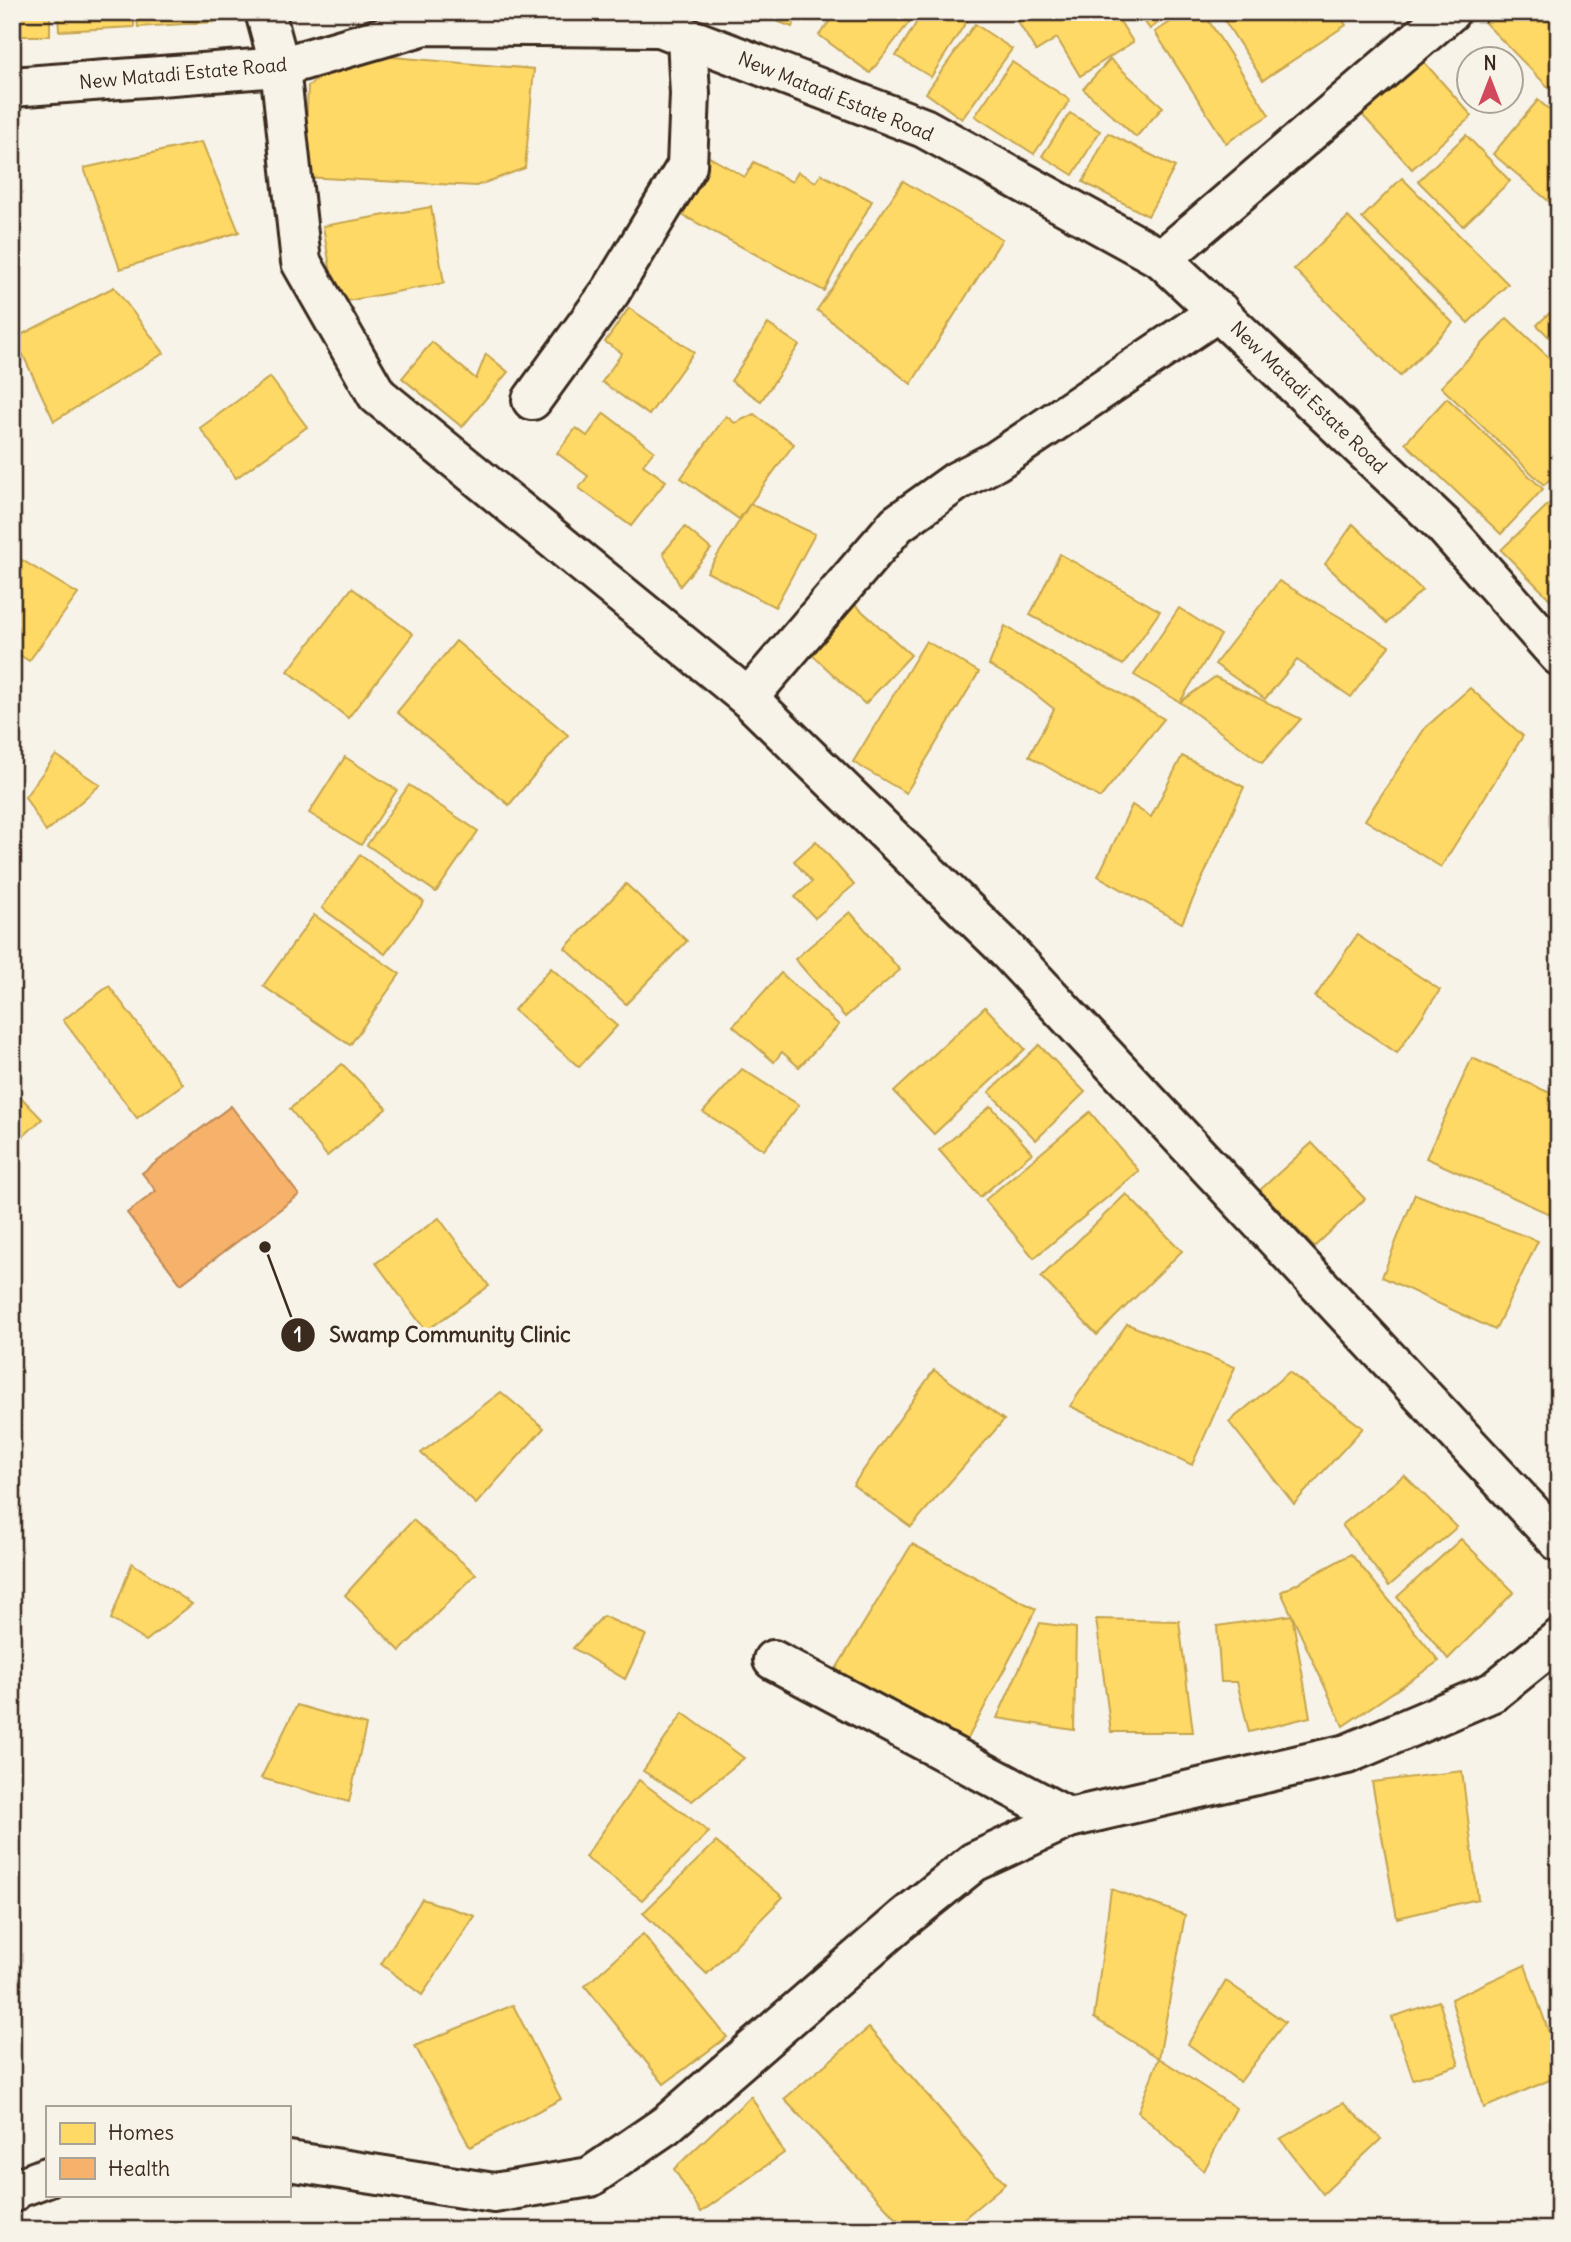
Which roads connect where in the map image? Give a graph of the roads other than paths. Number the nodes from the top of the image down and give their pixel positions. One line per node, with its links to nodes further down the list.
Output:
1 (265, 12): 4 (street)
2 (1450, 12): 6 (street)
3 (671, 26): 4 (street, New Matadi Estate Road); 6 (street, New Matadi Estate Road); 8 (street)
4 (280, 67): 5 (street, New Matadi Estate Road); 10 (street)
5 (12, 87)
6 (1162, 259): 7 (street, New Matadi Estate Road)
7 (1219, 311): 9 (street, New Matadi Estate Road); 10 (street)
8 (532, 400)
9 (1559, 656)
10 (748, 698): 11 (street)
11 (1559, 1542)
12 (1559, 1639): 14 (street)
13 (773, 1660): 14 (street)
14 (1069, 1818): 15 (street)
15 (290, 2161)
16 (46, 2177): 17 (street)
17 (12, 2193)

